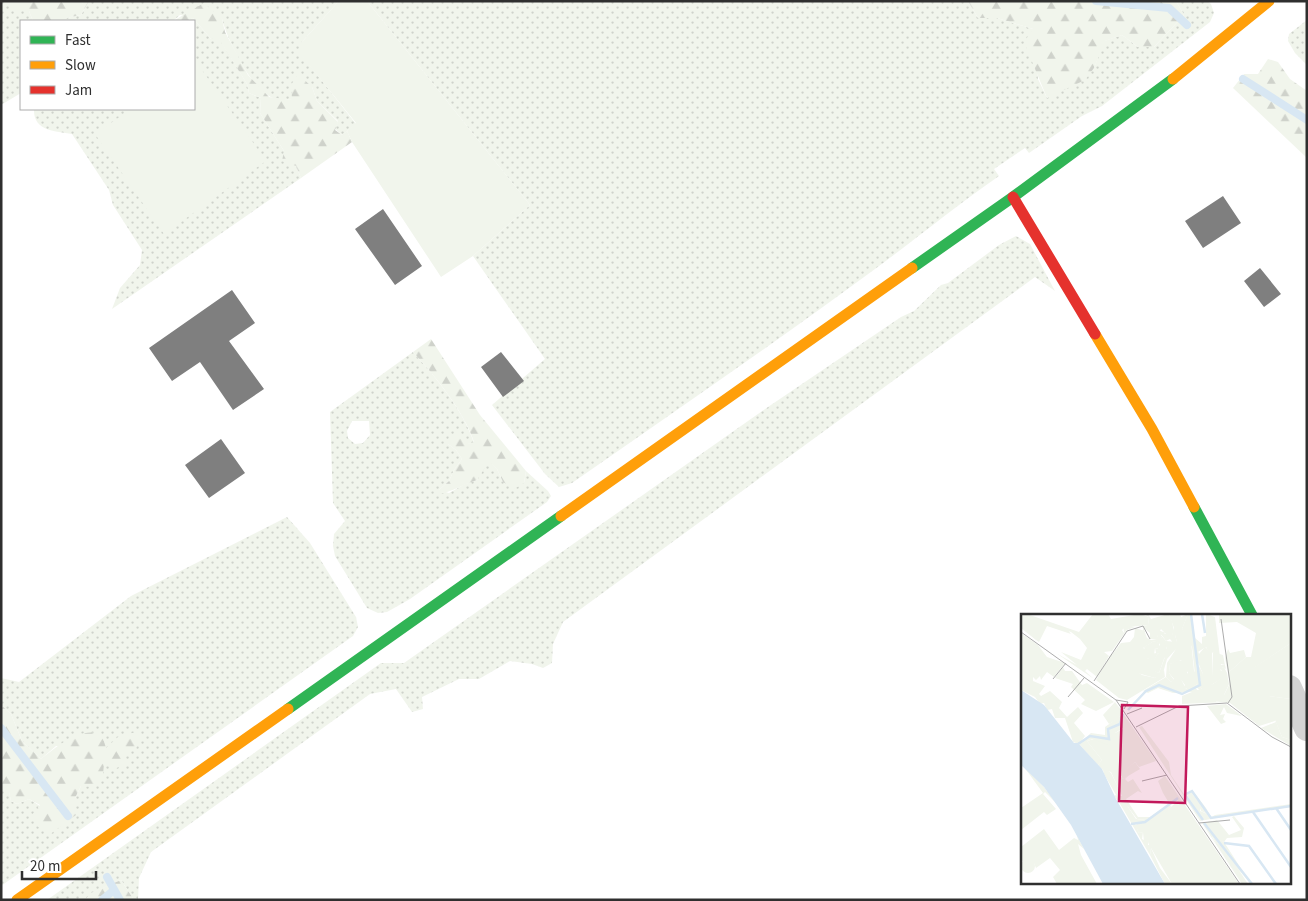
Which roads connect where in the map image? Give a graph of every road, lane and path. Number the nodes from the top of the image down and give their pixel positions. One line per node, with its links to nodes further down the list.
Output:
1 (1269, 1): 2 (main road)
2 (1014, 197): 3 (main road); 6 (main road)
3 (1251, 614)
4 (1290, 690): 5 (street)
5 (1307, 728)
6 (17, 900)

